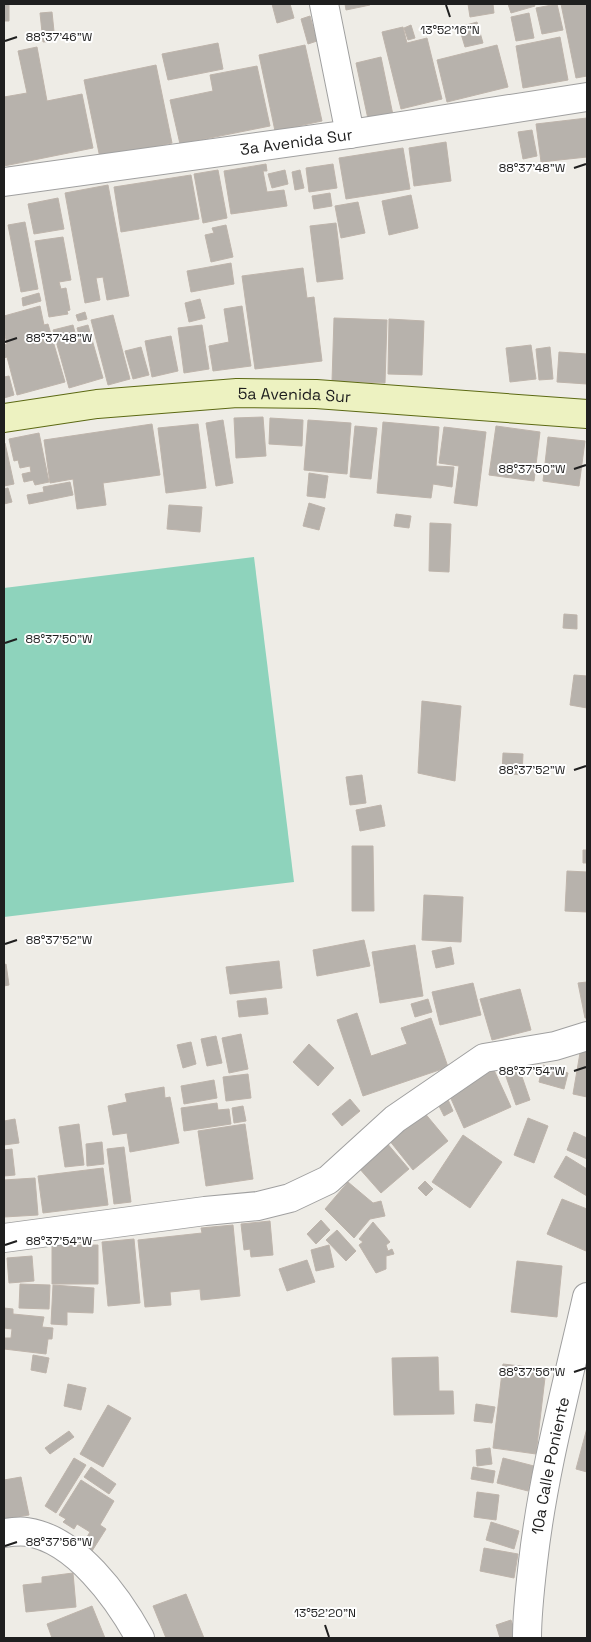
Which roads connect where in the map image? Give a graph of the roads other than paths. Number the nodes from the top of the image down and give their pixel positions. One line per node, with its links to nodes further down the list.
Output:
1 (324, 4): 3 (street)
2 (587, 97): 3 (street, 3a Avenida Sur)
3 (350, 134): 4 (street, 3a Avenida Sur)
4 (4, 182)
5 (587, 414): 6 (street, 5a Avenida Sur)
6 (4, 418)
7 (587, 1036): 8 (street)
8 (4, 1238)
9 (587, 1297): 12 (street, 10a Calle Poniente)
10 (4, 1533): 11 (street)
11 (140, 1638)
12 (527, 1638)

